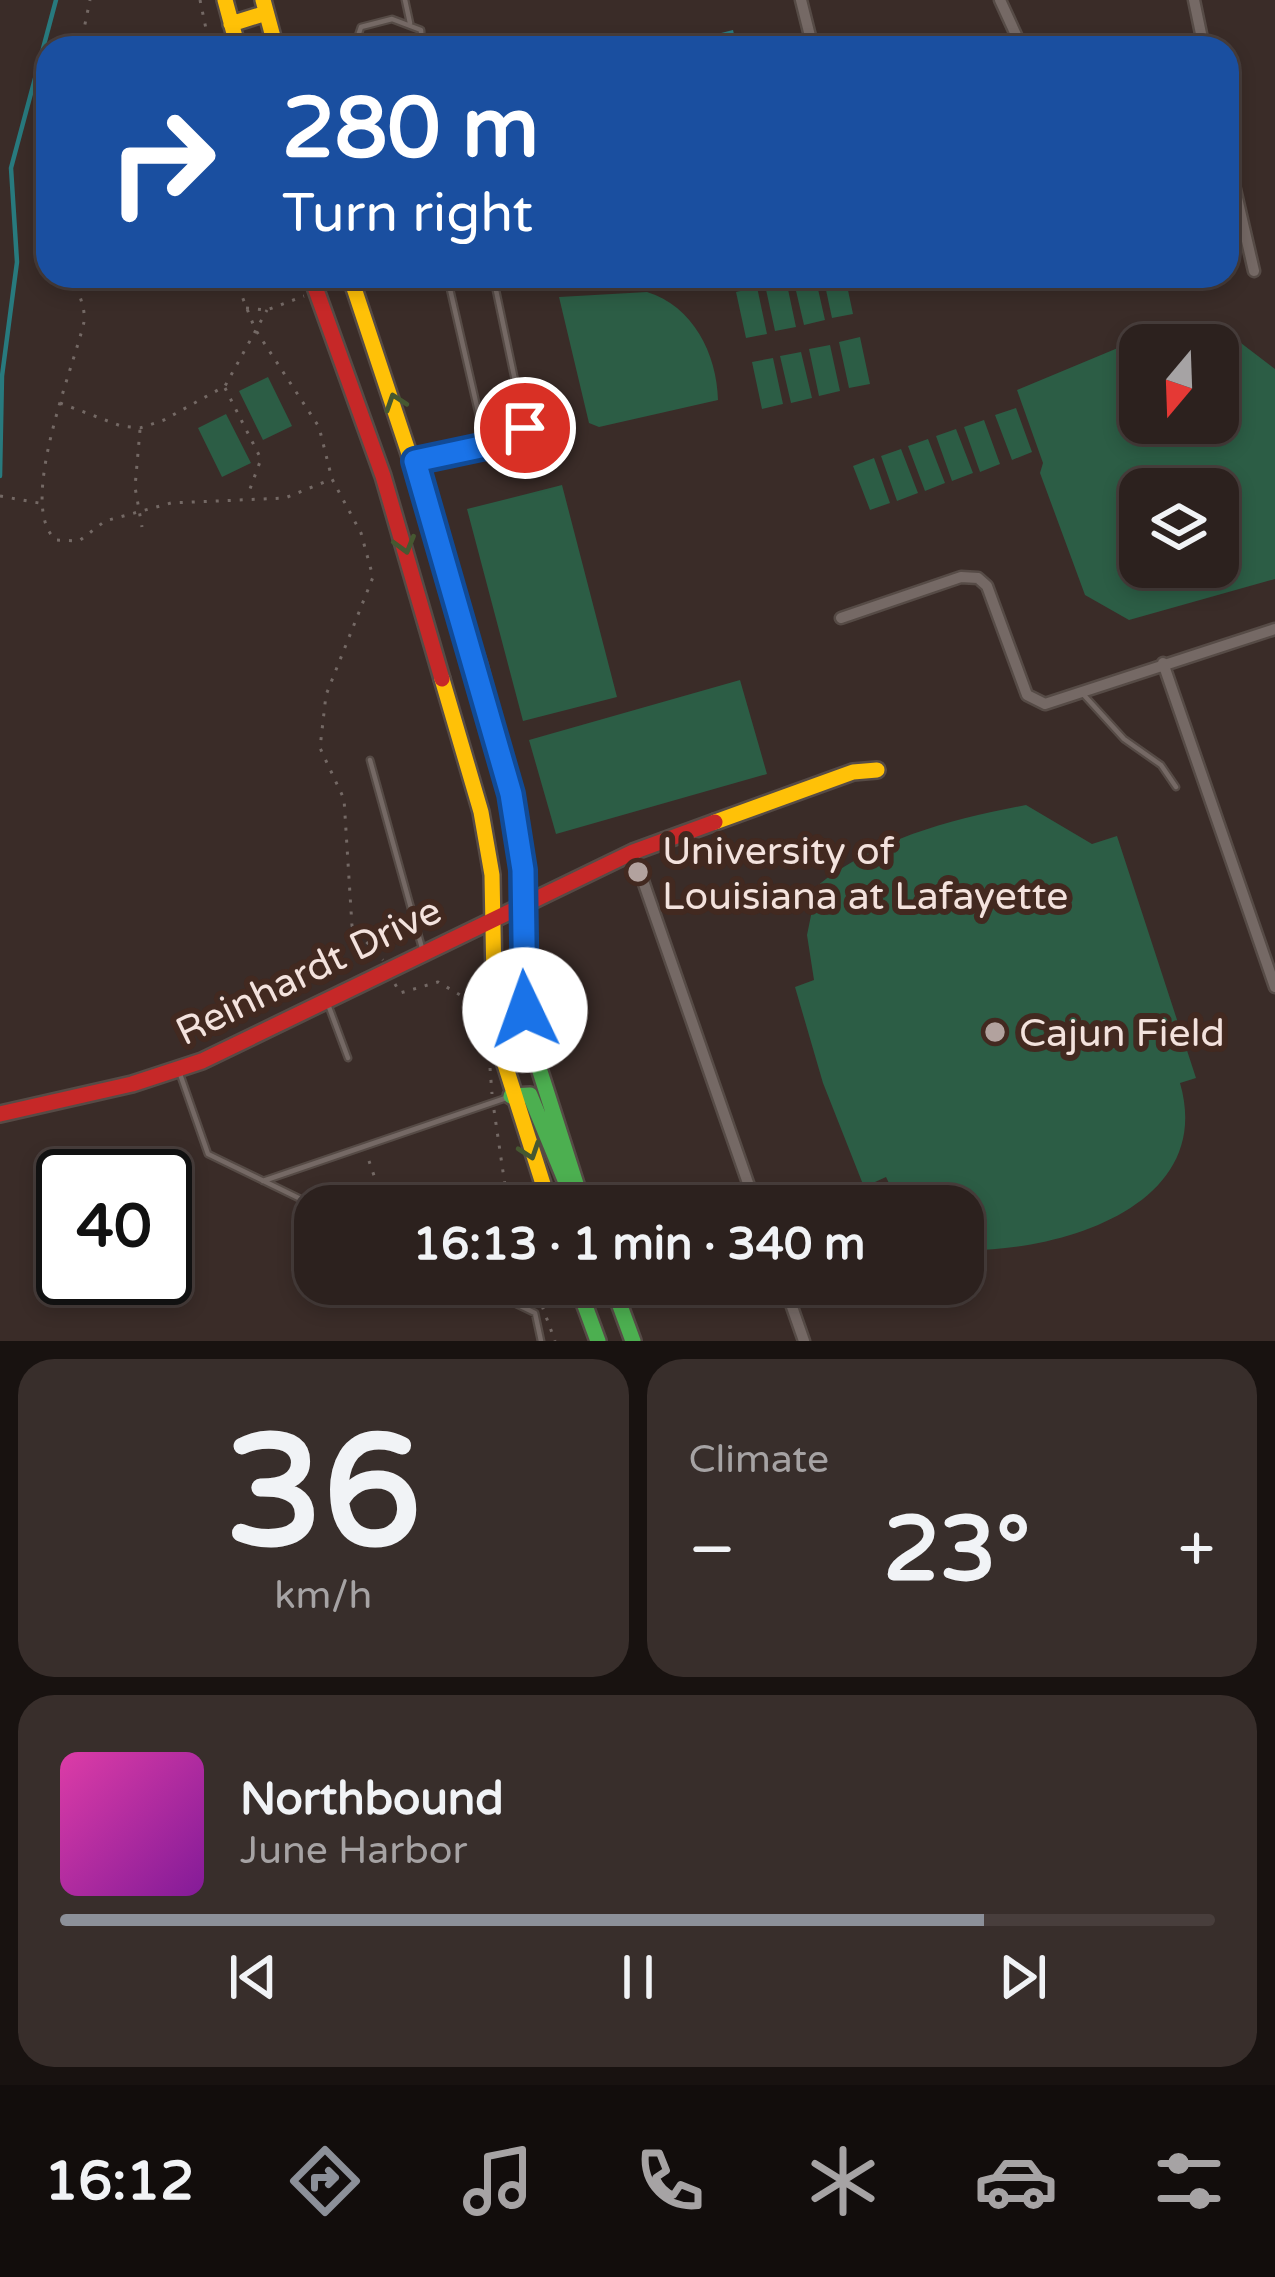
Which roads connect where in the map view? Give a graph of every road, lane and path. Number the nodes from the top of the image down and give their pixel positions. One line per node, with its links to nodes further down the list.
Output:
1 (90, 0): 12 (path)
2 (200, 0): 11 (path)
3 (225, 0): 10 (street)
4 (405, 0): 9 (lane)
5 (802, 0): 19 (street)
6 (1000, 0): 20 (street)
7 (1194, 0): 21 (street)
8 (264, 6): 10 (street); 16 (street)
9 (410, 22): 17 (lane); 18 (lane)
10 (231, 24): 15 (street)
11 (204, 30): 13 (path); 14 (path)
12 (82, 36)
13 (203, 36)
14 (206, 36)
15 (234, 36)
16 (273, 36)
17 (358, 36)
18 (421, 36)
19 (810, 36)
20 (1016, 36)
21 (1202, 36)
22 (1239, 218): 23 (street)
23 (1254, 271)
24 (76, 288): 33 (path)
25 (305, 288): 31 (path)
26 (311, 288): 52 (street, one-way to 52)
27 (354, 288): 36 (street, one-way to 27)
28 (450, 288): 35 (lane)
29 (496, 288): 35 (lane)
30 (244, 308): 31 (path)
31 (267, 310): 32 (path)
32 (225, 386): 34 (path); 39 (path)
33 (59, 403): 34 (path); 40 (path)
34 (140, 428): 41 (path)
35 (486, 446): 36 (lane)
36 (415, 461): 51 (street)
37 (332, 479): 39 (path)
38 (0, 496): 40 (path)
39 (247, 496): 41 (path)
40 (40, 503): 41 (path)
41 (142, 513): 42 (path)
42 (142, 527)
43 (841, 618): 46 (street)
44 (1275, 629): 45 (street)
45 (1163, 663): 46 (street); 54 (street)
46 (1083, 694): 49 (lane)
47 (370, 760): 53 (lane)
48 (877, 770): 50 (street, Reinhardt Drive)
49 (1175, 787)
50 (633, 852): 51 (street, Reinhardt Drive); 66 (street)
51 (522, 902): 52 (street, Reinhardt Drive); 65 (street)
52 (491, 918): 53 (street, Reinhardt Drive); 58 (street)
53 (423, 954): 55 (street, Reinhardt Drive)
54 (1275, 988)
55 (326, 1002): 56 (lane); 57 (street, Reinhardt Drive)
56 (348, 1058)
57 (178, 1070): 59 (street, Reinhardt Drive); 61 (lane)
58 (511, 1096): 61 (lane); 63 (street, one-way to 63); 64 (street)
59 (0, 1114)
60 (369, 1161): 62 (path)
61 (263, 1181): 67 (lane)
62 (377, 1185)
63 (543, 1185)
64 (571, 1185)
65 (574, 1185)
66 (750, 1185)
67 (294, 1196)
68 (519, 1305): 72 (lane)
69 (585, 1305): 73 (street)
70 (620, 1305): 74 (street)
71 (791, 1305): 75 (street)
72 (541, 1341)
73 (598, 1341)
74 (633, 1341)
75 (804, 1341)

